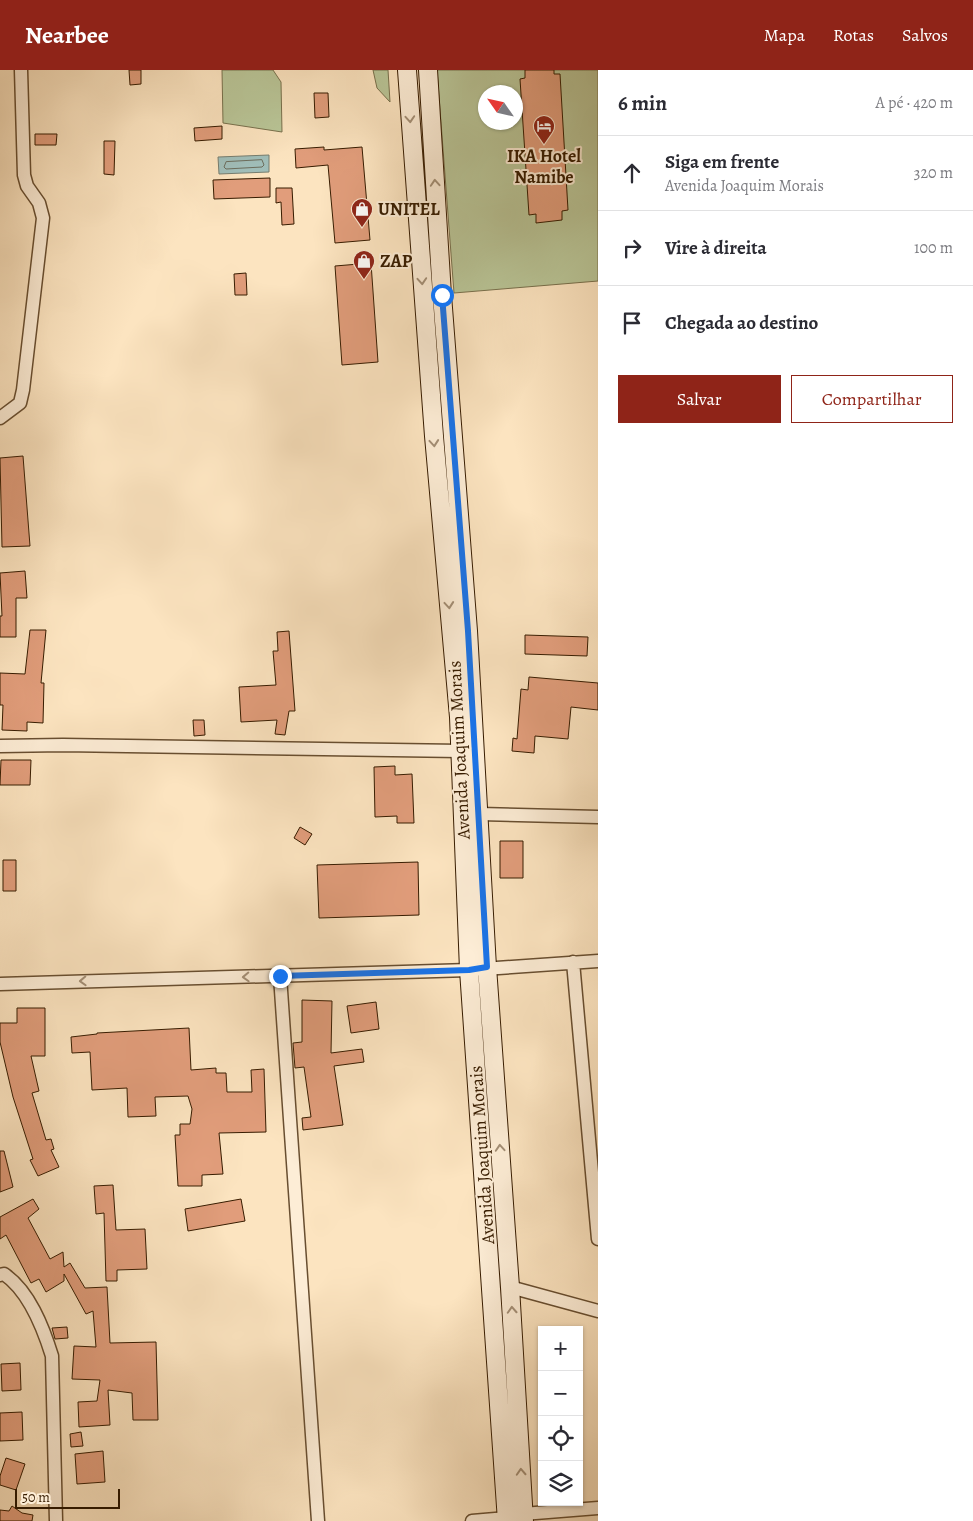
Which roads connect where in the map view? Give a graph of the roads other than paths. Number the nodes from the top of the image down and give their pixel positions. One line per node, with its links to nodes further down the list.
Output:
1 (21, 70): 4 (street)
2 (407, 70): 6 (street, Avenida Joaquim Morais, one-way to 6)
3 (428, 70): 7 (street, Avenida Joaquim Morais, one-way to 3)
4 (0, 418)
5 (0, 746): 6 (street)
6 (461, 751): 12 (street, Avenida Joaquim Morais)
7 (480, 814): 8 (street); 11 (street, Avenida Joaquim Morais)
8 (598, 817)
9 (598, 961): 10 (street)
10 (573, 962): 11 (street); 15 (street)
11 (487, 967): 12 (street); 18 (street, Avenida Joaquim Morais, one-way to 11)
12 (469, 970): 13 (street); 21 (street, Avenida Joaquim Morais)
13 (280, 976): 14 (street, one-way to 14); 23 (street)
14 (0, 984)
15 (595, 1181): 16 (street)
16 (598, 1239)
17 (0, 1275): 22 (street)
18 (510, 1287): 19 (street); 21 (street, Avenida Joaquim Morais, one-way to 18)
19 (598, 1311)
20 (598, 1508): 21 (street)
21 (515, 1519): 24 (street)
22 (56, 1521)
23 (318, 1521)
24 (472, 1521)

